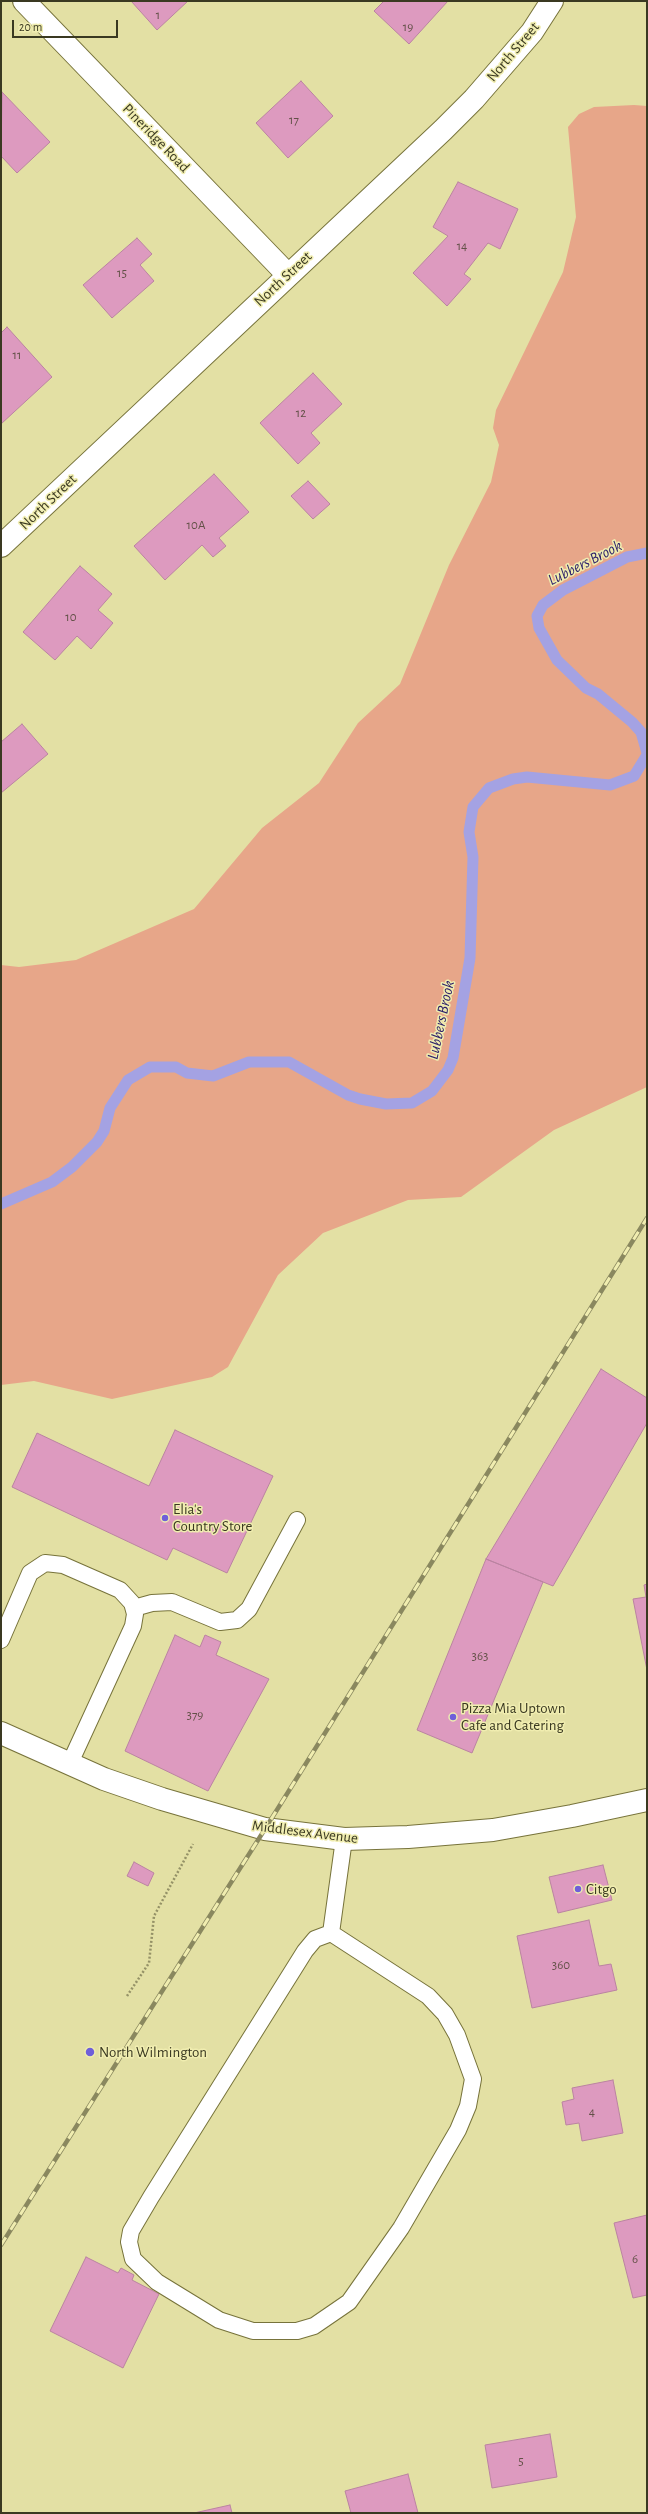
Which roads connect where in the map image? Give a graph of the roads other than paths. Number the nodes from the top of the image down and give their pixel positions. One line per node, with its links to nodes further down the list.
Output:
1 (24, 1): 3 (street, Pineridge Road)
2 (552, 1): 3 (street, North Street)
3 (287, 274): 4 (street, North Street)
4 (1, 546)
5 (297, 1520): 6 (lane)
6 (134, 1608): 7 (lane); 9 (lane)
7 (1, 1640)
8 (1, 1733): 9 (street, Middlesex Avenue)
9 (70, 1763): 11 (street, Middlesex Avenue)
10 (647, 1800): 11 (street, Middlesex Avenue)
11 (344, 1839): 12 (lane)
12 (331, 1933): 12 (lane)

